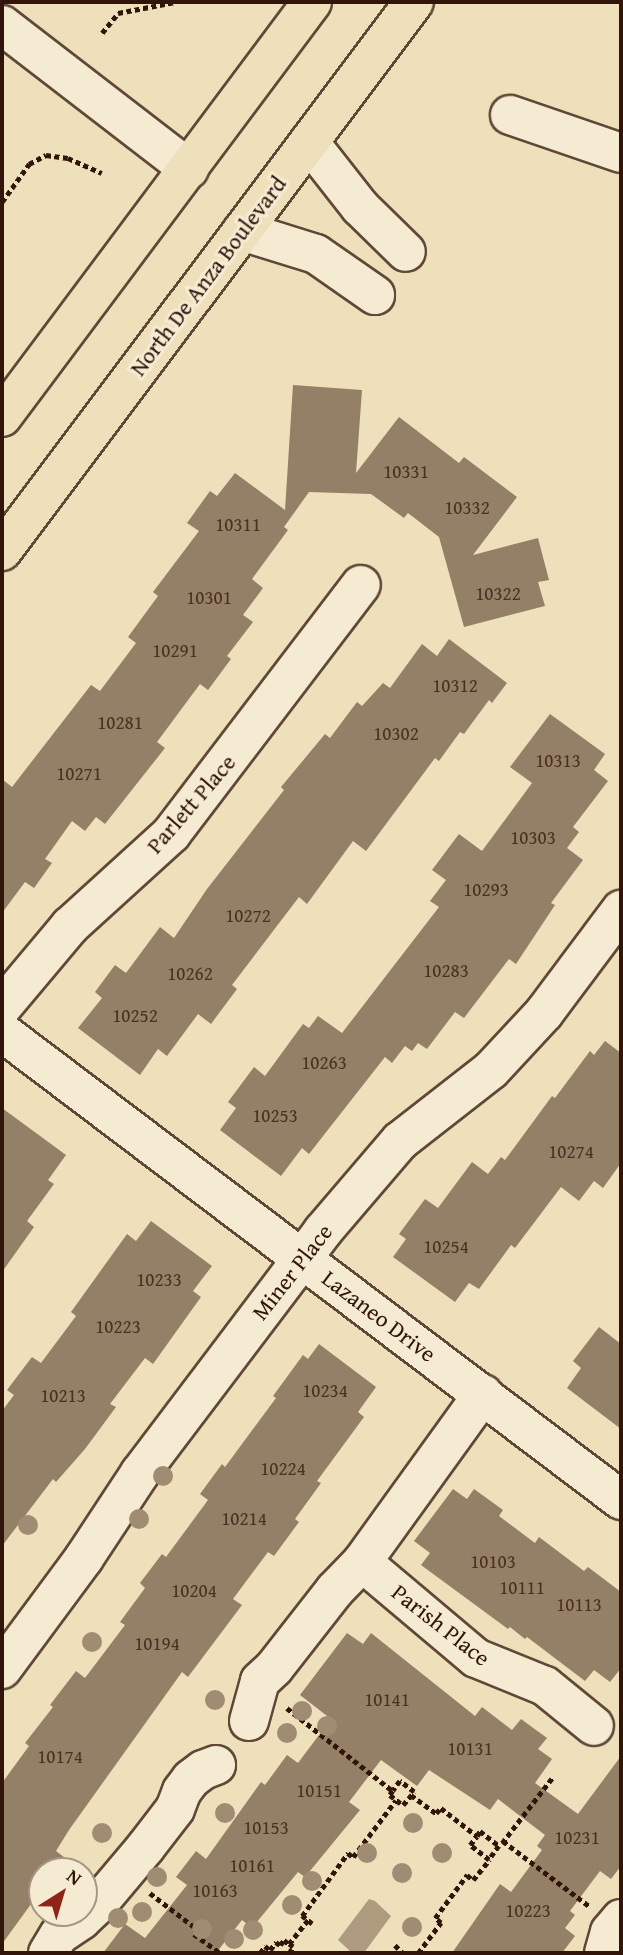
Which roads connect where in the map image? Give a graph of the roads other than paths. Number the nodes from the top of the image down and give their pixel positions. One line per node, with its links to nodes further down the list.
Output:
1 (312, 2): 7 (main road)
2 (414, 2): 5 (main road, North De Anza Boulevard)
3 (2, 25): 7 (street)
4 (510, 115): 6 (street)
5 (309, 142): 8 (main road, North De Anza Boulevard); 9 (street)
6 (621, 153)
7 (189, 169): 11 (main road)
8 (242, 231): 10 (street); 12 (main road, North De Anza Boulevard)
9 (405, 252)
10 (375, 295)
11 (2, 417)
12 (2, 551)
13 (361, 585): 15 (street, Parlett Place)
14 (621, 909): 17 (street, Miner Place)
15 (2, 1007)
16 (2, 1032): 17 (street, Lazaneo Drive)
17 (301, 1257): 18 (street, Lazaneo Drive); 21 (street, Miner Place)
18 (482, 1394): 19 (street, Lazaneo Drive); 20 (street)
19 (621, 1500)
20 (362, 1562): 22 (street, Parish Place); 23 (street)
21 (2, 1668)
22 (594, 1726)
23 (74, 1937): 24 (street)
24 (48, 1953)

